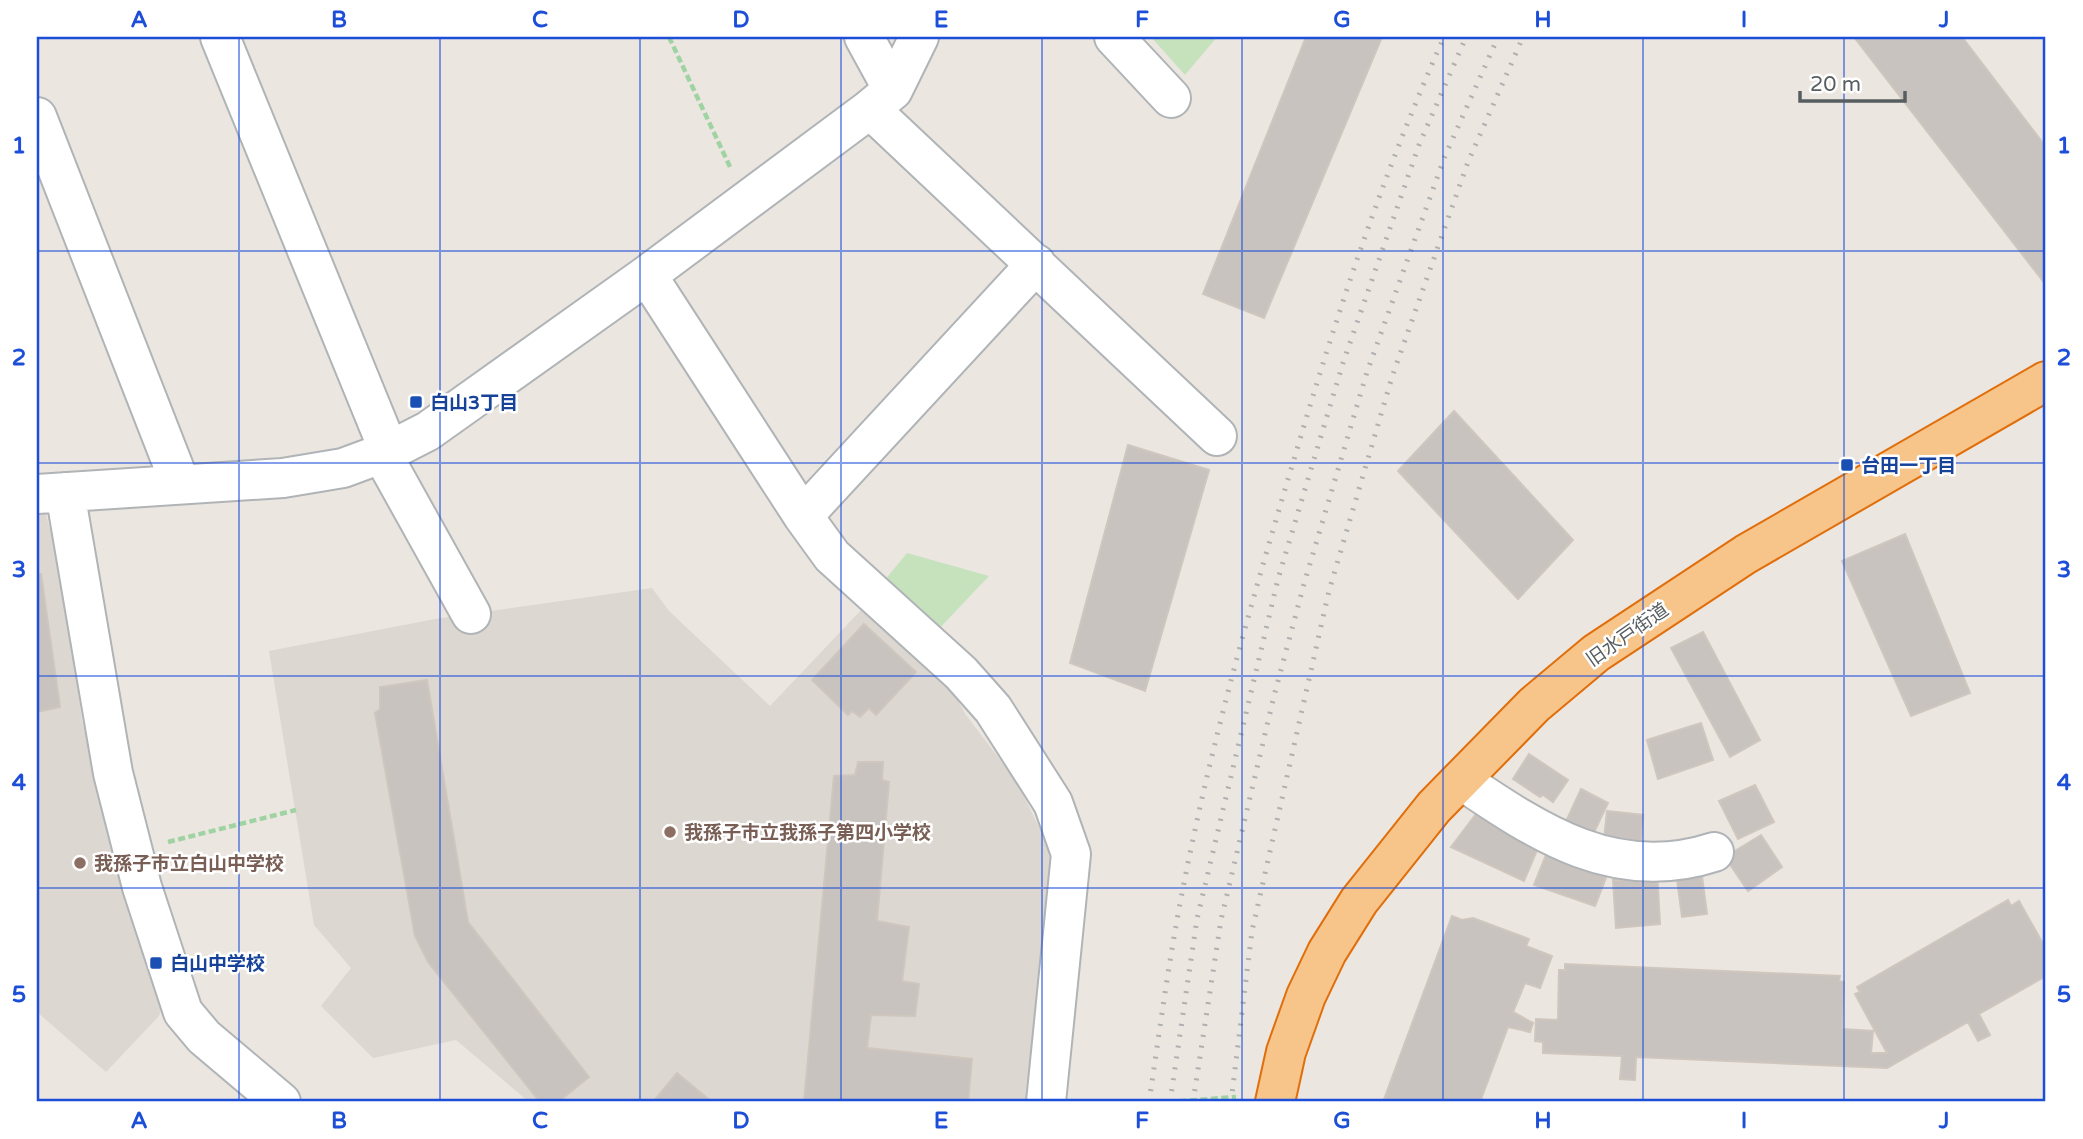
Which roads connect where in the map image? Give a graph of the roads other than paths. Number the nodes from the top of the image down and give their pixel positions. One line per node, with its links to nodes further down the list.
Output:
1 (220, 37): 12 (street)
2 (864, 37): 6 (street)
3 (919, 37): 6 (street)
4 (1115, 37): 5 (street)
5 (1171, 98)
6 (881, 100): 8 (street); 9 (street)
7 (37, 117): 13 (street)
8 (1036, 264): 11 (street); 15 (street)
9 (647, 275): 12 (street); 15 (street)
10 (2046, 381): 17 (highway, 旧水戸街道)
11 (1217, 436)
12 (386, 453): 13 (street); 16 (street)
13 (180, 483): 14 (street)
14 (51, 493): 19 (street)
15 (803, 516): 20 (street)
16 (471, 614)
17 (1461, 780): 18 (street); 21 (highway, 旧水戸街道)
18 (1714, 852)
19 (281, 1102)
20 (1046, 1102)
21 (1275, 1102)

